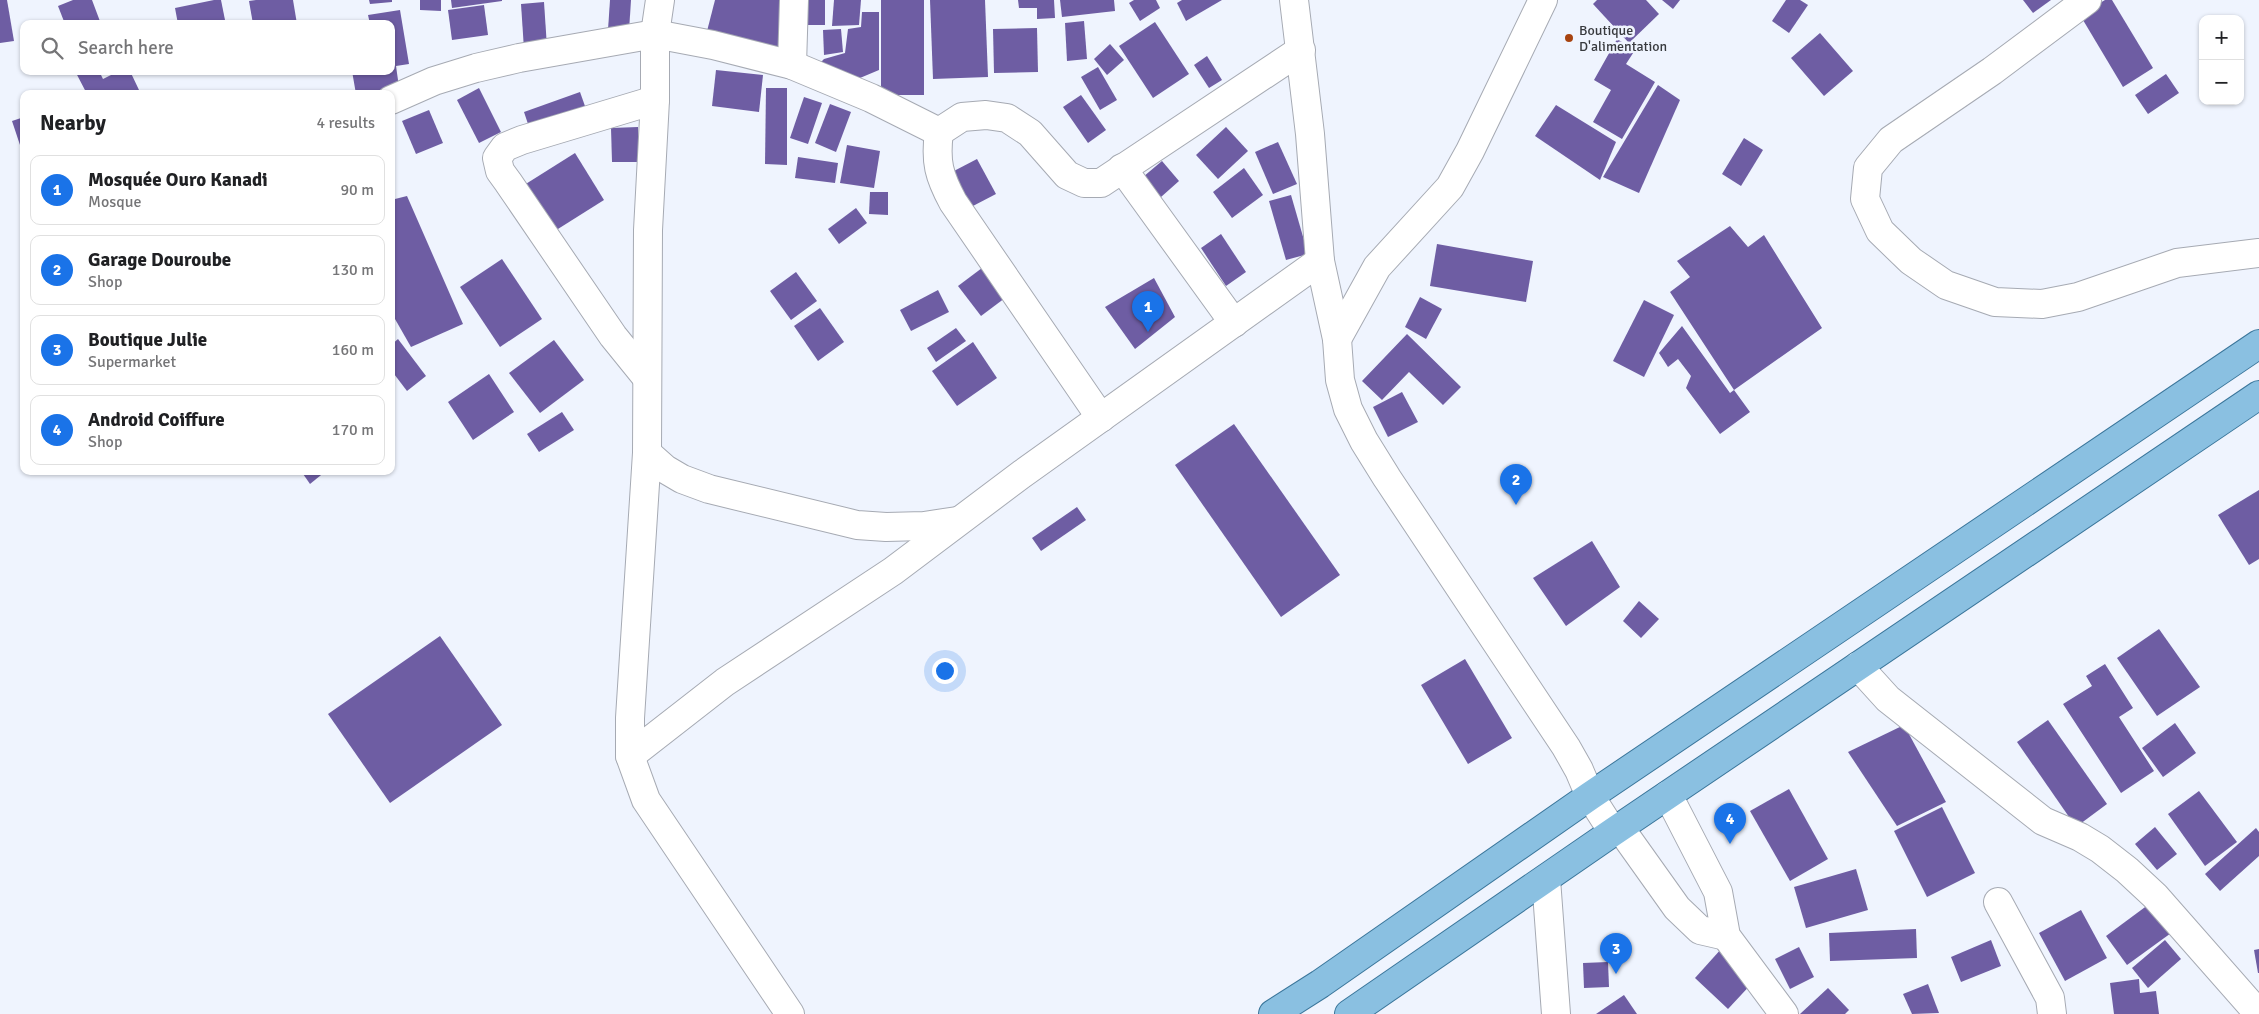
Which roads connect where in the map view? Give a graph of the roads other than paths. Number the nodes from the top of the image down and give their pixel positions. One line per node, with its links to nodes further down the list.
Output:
1 (660, 0): 6 (street)
2 (794, 0): 8 (street)
3 (1294, 0): 7 (street)
4 (1543, 0): 16 (street)
5 (2087, 0): 13 (street)
6 (655, 34): 8 (street); 9 (street); 10 (street)
7 (1301, 50): 12 (street); 14 (street)
8 (792, 65): 11 (street)
9 (395, 98)
10 (655, 100): 18 (street); 18 (street)
11 (939, 132): 12 (street); 20 (street)
12 (1122, 168): 15 (street)
13 (2259, 253)
14 (1320, 261): 15 (street); 16 (street)
15 (1234, 323): 20 (street)
16 (1337, 339): 26 (street)
17 (2259, 344): 26 (main road)
18 (647, 378): 21 (street)
19 (2259, 395): 23 (main road)
20 (1101, 418): 22 (street)
21 (647, 453): 22 (street); 24 (street)
22 (959, 521): 24 (street)
23 (1858, 666): 25 (main road); 31 (street)
24 (630, 756): 32 (street)
25 (1668, 795): 27 (main road); 30 (street)
26 (1590, 796): 27 (street); 33 (main road)
27 (1617, 830): 28 (main road); 30 (street)
28 (1546, 879): 34 (main road); 35 (street)
29 (1998, 902): 37 (street)
30 (1726, 936): 36 (street)
31 (2258, 1013)
32 (790, 1014)
33 (1273, 1014)
34 (1349, 1014)
35 (1556, 1014)
36 (1784, 1014)
37 (2052, 1014)

